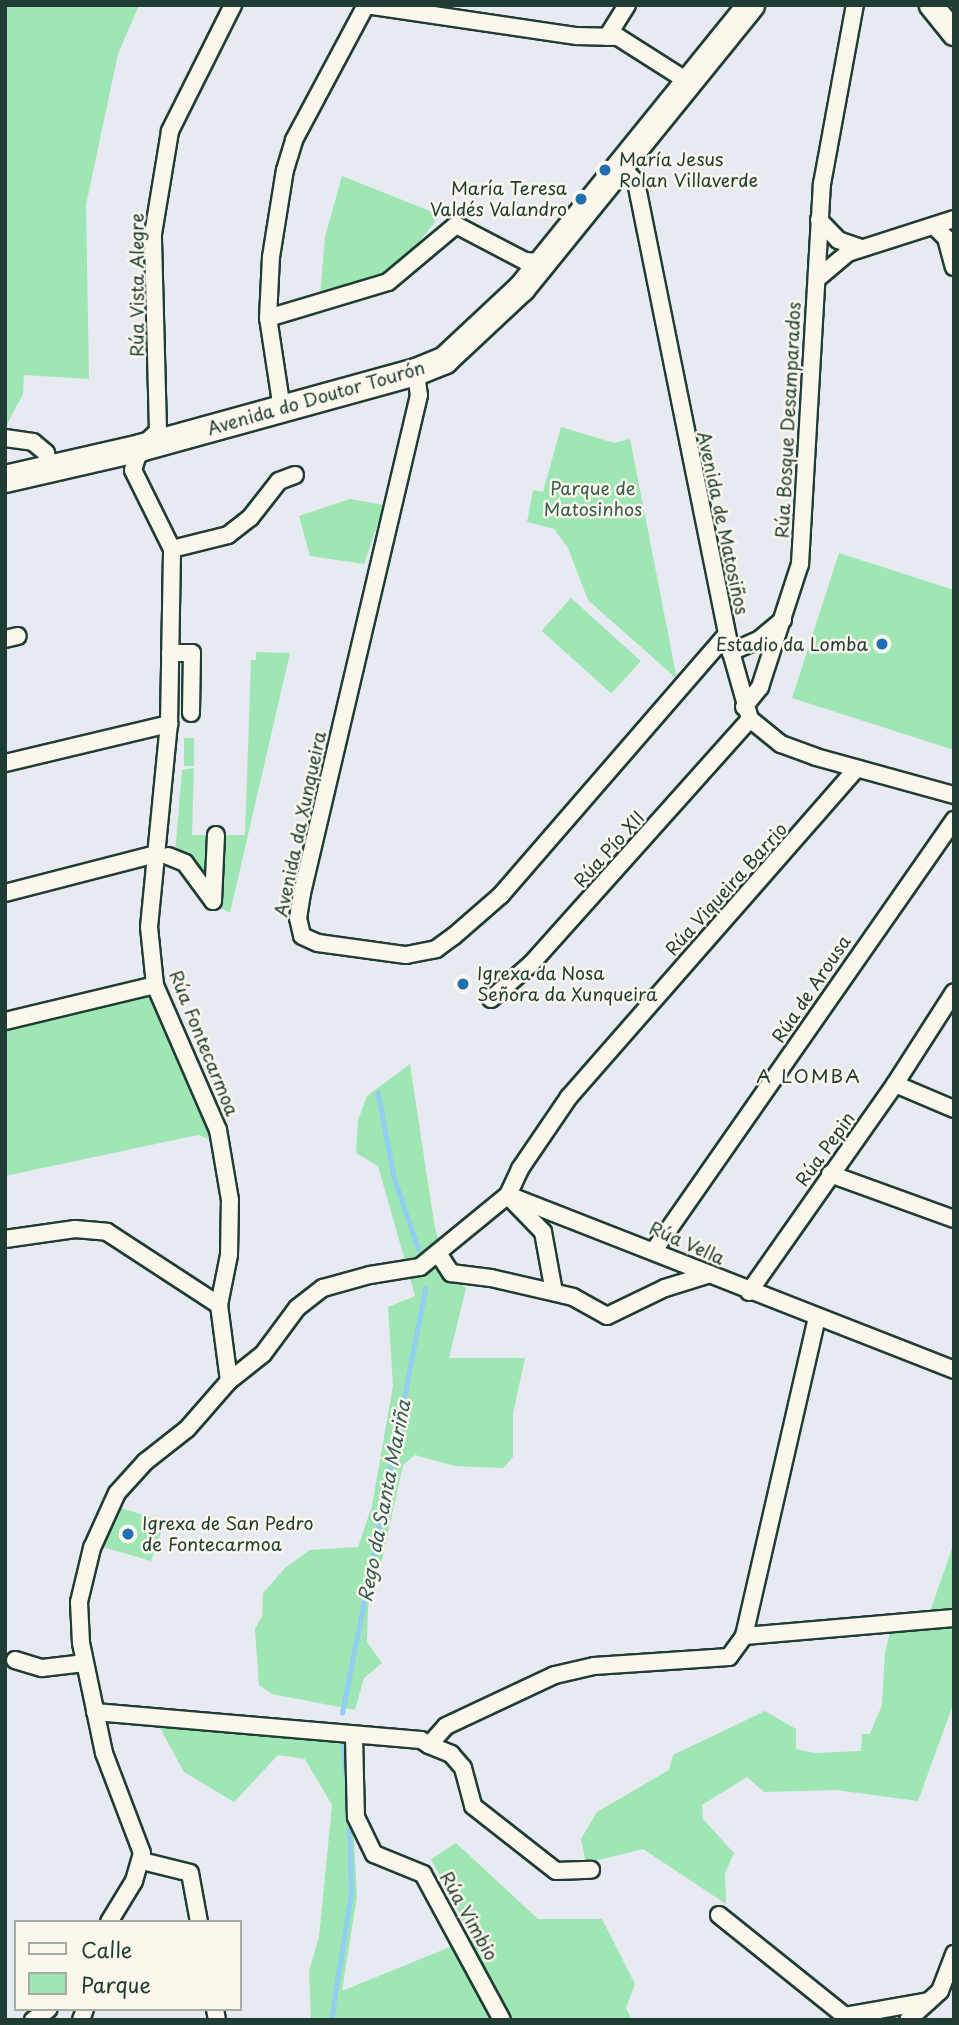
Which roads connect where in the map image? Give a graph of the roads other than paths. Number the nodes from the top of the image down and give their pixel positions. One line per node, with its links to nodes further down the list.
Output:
1 (233, 5): 22 (street, Rúa Vista Alegre)
2 (366, 5): 8 (street); 18 (street)
3 (627, 5): 8 (street)
4 (751, 5): 9 (main road, Avenida do Doutor Tourón)
5 (855, 5): 12 (street, Rúa Bosque Desamparados)
6 (931, 5): 7 (street)
7 (954, 33)
8 (607, 37): 9 (street)
9 (687, 81): 10 (main road, Avenida do Doutor Tourón)
10 (619, 165): 15 (main road, Avenida do Doutor Tourón); 28 (street, Avenida de Matosiños)
11 (954, 219): 13 (street)
12 (819, 220): 14 (street); 17 (street, Rúa Bosque Desamparados)
13 (936, 228): 14 (street); 16 (street)
14 (861, 248): 17 (street)
15 (539, 262): 18 (street); 19 (main road, Avenida do Doutor Tourón)
16 (954, 267)
17 (818, 278): 27 (street, Rúa Bosque Desamparados)
18 (268, 318): 20 (street)
19 (416, 372): 20 (main road, Avenida do Doutor Tourón); 28 (street, Avenida da Xunqueira)
20 (282, 409): 22 (main road, Avenida do Doutor Tourón)
21 (5, 438): 23 (street)
22 (140, 448): 23 (main road, Avenida do Doutor Tourón); 26 (street, Rúa Fontecarmoa)
23 (49, 467): 25 (main road, Avenida do Doutor Tourón)
24 (295, 475): 26 (street)
25 (5, 479)
26 (172, 549): 30 (street, Rúa Fontecarmoa)
27 (783, 620): 29 (street); 32 (street, Rúa Bosque Desamparados)
28 (727, 634): 29 (street, Avenida de Matosiños)
29 (731, 652): 32 (street, Avenida de Matosiños)
30 (170, 653): 31 (street); 33 (street, Rúa Fontecarmoa)
31 (191, 713)
32 (747, 713): 35 (street); 43 (street, Rúa Pío XII)
33 (169, 724): 34 (street); 39 (street, Rúa Fontecarmoa)
34 (5, 763)
35 (856, 769): 36 (street); 48 (street, Rúa Viqueira Barrio)
36 (954, 795)
37 (954, 820): 51 (street, Rúa de Arousa)
38 (216, 835): 39 (street)
39 (162, 855): 40 (street); 41 (street, Rúa Fontecarmoa)
40 (5, 893)
41 (155, 985): 44 (street); 56 (street, Rúa Fontecarmoa)
42 (954, 992): 45 (street, Rúa Pepin)
43 (491, 999)
44 (5, 1021)
45 (895, 1084): 46 (street); 47 (street, Rúa Pepin)
46 (954, 1109)
47 (830, 1174): 49 (street); 55 (street, Rúa Pepin)
48 (508, 1195): 51 (street, Rúa Vella); 52 (street, Rúa Viqueira Barrio); 54 (street)
49 (954, 1219)
50 (5, 1239): 56 (street)
51 (654, 1249): 53 (street, Rúa Vella)
52 (438, 1253): 54 (street); 59 (street, Rúa Viqueira Barrio)
53 (709, 1274): 54 (street); 55 (street, Rúa Vella)
54 (554, 1292)
55 (749, 1293): 57 (street, Rúa Vella)
56 (219, 1305): 59 (street, Rúa Fontecarmoa)
57 (817, 1318): 58 (street, Rúa Vella); 61 (street)
58 (954, 1370)
59 (229, 1381): 63 (street)
60 (954, 1618): 61 (street)
61 (744, 1636): 66 (street)
62 (15, 1660): 63 (street)
63 (85, 1663): 64 (street)
64 (95, 1712): 65 (street); 67 (street)
65 (354, 1737): 66 (street); 74 (street, Rúa Vimbio)
66 (429, 1745): 68 (street)
67 (142, 1861): 70 (street); 71 (street)
68 (591, 1870)
69 (719, 1916): 73 (street)
70 (110, 1920)
71 (199, 1920)
72 (954, 1954): 73 (street)
73 (929, 2001): 75 (street)
74 (502, 2020)
75 (908, 2020)

